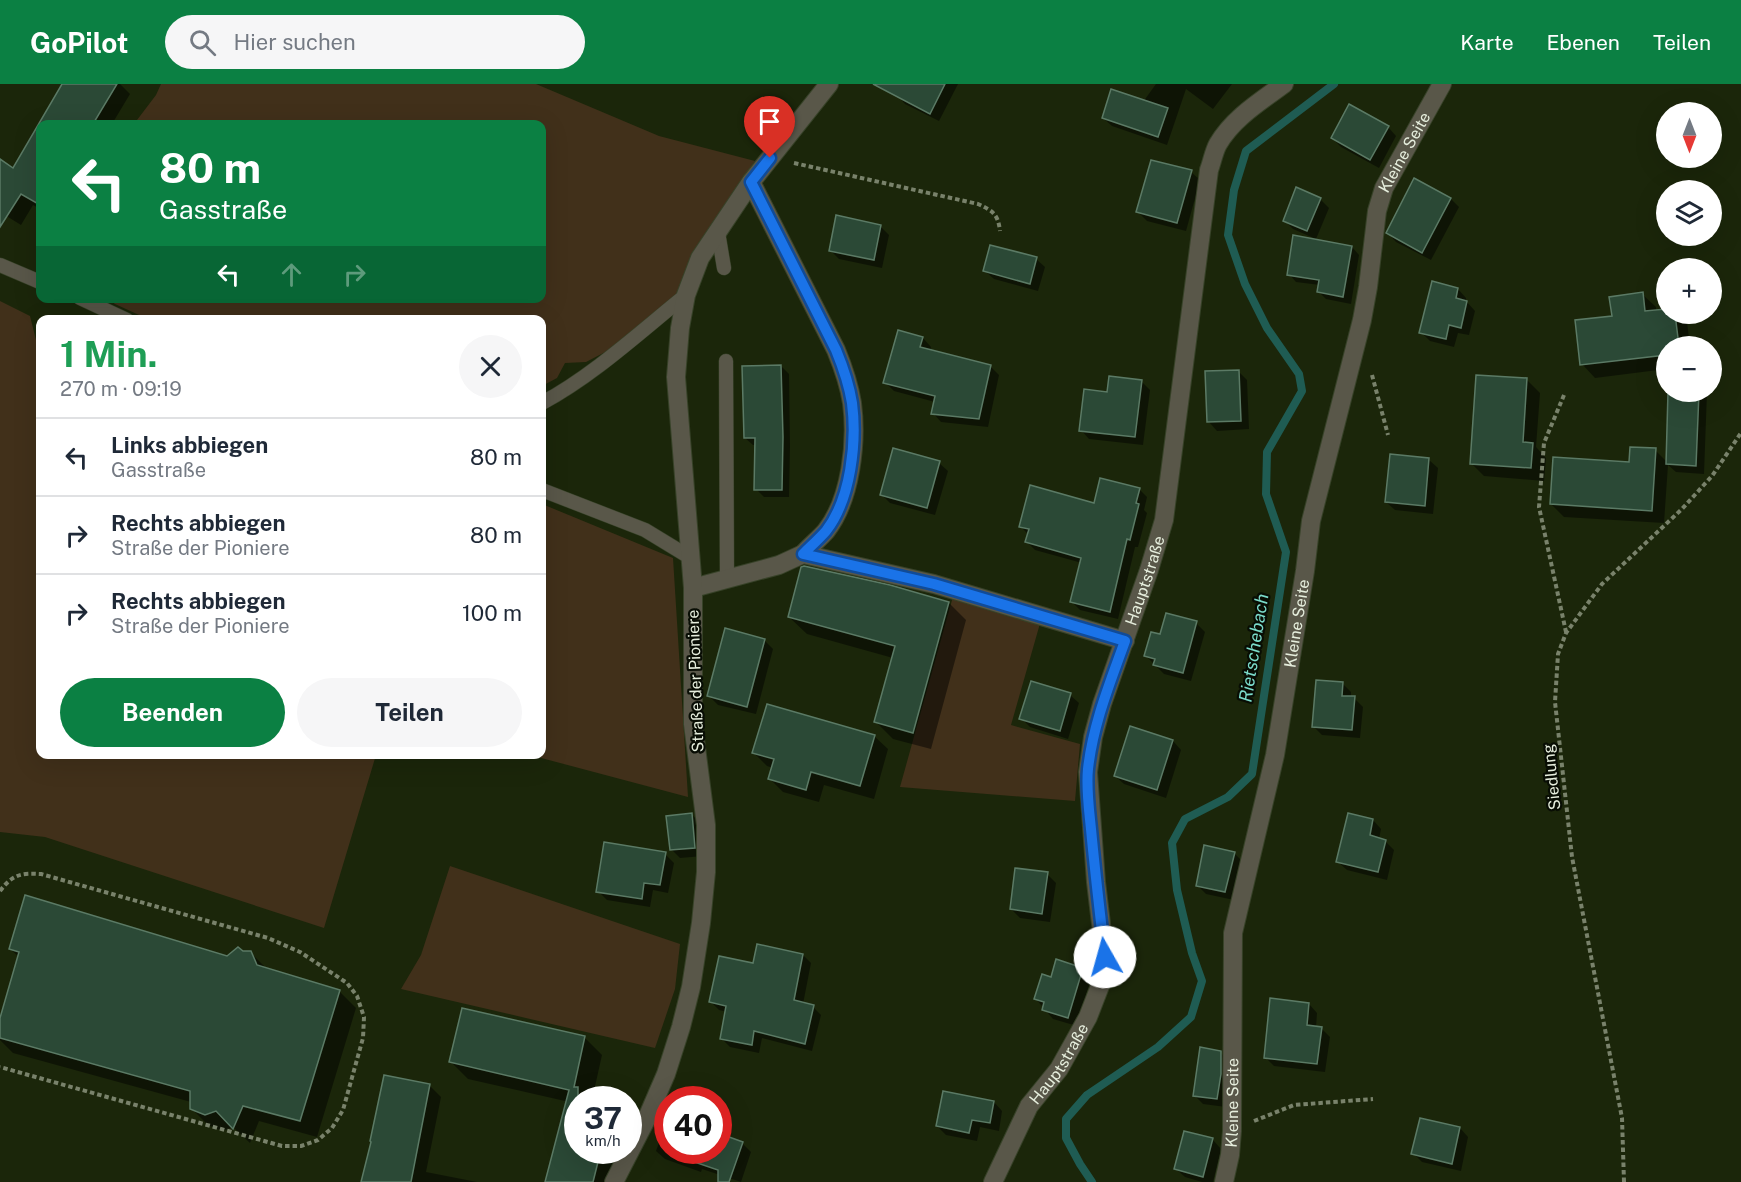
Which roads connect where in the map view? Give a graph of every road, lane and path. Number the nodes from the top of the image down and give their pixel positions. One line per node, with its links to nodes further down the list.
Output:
1 (829, 84): 4 (street, Straße der Pioniere)
2 (1284, 84): 26 (street, Hauptstraße)
3 (1442, 84): 30 (street, Kleine Seite)
4 (770, 158): 5 (street, Straße der Pioniere); 6 (path)
5 (751, 182): 7 (street, Straße der Pioniere); 21 (street)
6 (1000, 231)
7 (718, 232): 9 (lane); 11 (street, Straße der Pioniere)
8 (0, 265): 10 (lane)
9 (724, 268)
10 (36, 280)
11 (686, 295): 17 (lane); 22 (street, Straße der Pioniere)
12 (91, 303): 13 (lane)
13 (116, 315)
14 (726, 361): 23 (lane)
15 (1372, 373): 19 (path)
16 (1564, 395): 25 (path)
17 (546, 401)
18 (1741, 433): 25 (path, Siedlung)
19 (1388, 435)
20 (546, 492): 22 (lane)
21 (803, 554): 23 (street); 26 (street)
22 (691, 558): 24 (street, Straße der Pioniere)
23 (727, 578): 24 (street)
24 (693, 588): 31 (street, Straße der Pioniere)
25 (1566, 633): 34 (path, Siedlung)
26 (1125, 641): 32 (street, Hauptstraße)
27 (0, 891): 28 (path)
28 (0, 1067)
29 (1373, 1099): 30 (path)
30 (1232, 1131): 33 (street, Kleine Seite)
31 (614, 1182)
32 (993, 1182)
33 (1224, 1182)
34 (1624, 1182)

